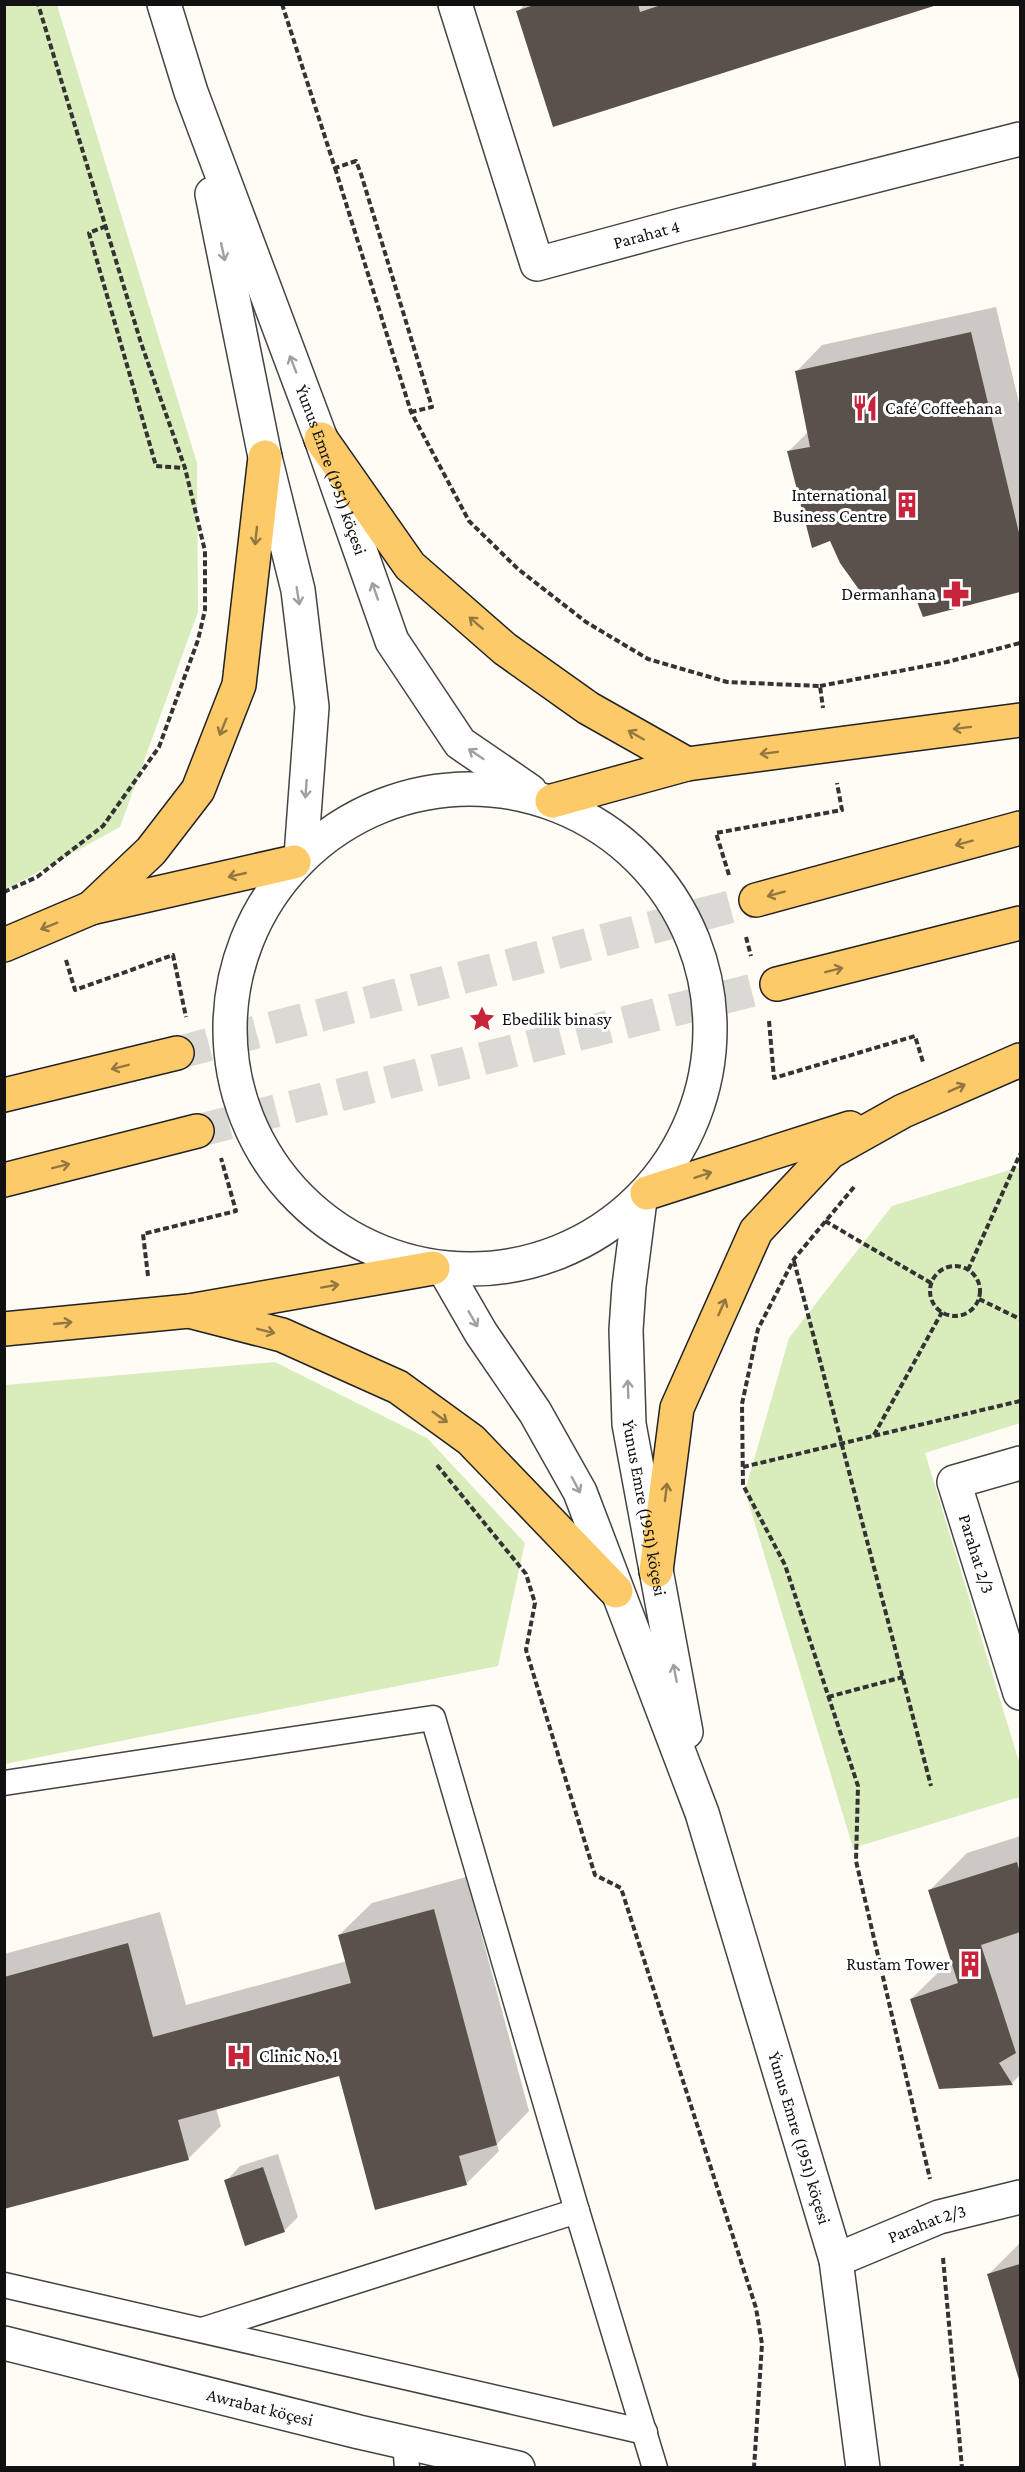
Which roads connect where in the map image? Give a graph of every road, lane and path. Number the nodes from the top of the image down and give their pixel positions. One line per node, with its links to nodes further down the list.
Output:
1 (38, 4): 8 (path)
2 (164, 4): 5 (street, Ýunus Emre (1951) köçesi)
3 (282, 4): 7 (path)
4 (455, 4): 6 (street, Parahat 4)
5 (191, 92): 10 (street, Ýunus Emre (1951) köçesi, one-way to 5); 11 (street, Ýunus Emre (1951) köçesi, one-way to 11)
6 (1020, 139)
7 (335, 168): 9 (path); 9 (path)
8 (106, 226): 12 (path); 12 (path)
9 (411, 412): 14 (path)
10 (321, 439): 17 (main road, one-way to 10); 18 (street, Ýunus Emre (1951) köçesi, one-way to 10)
11 (265, 457): 20 (street, Ýunus Emre (1951) köçesi, one-way to 20); 23 (main road, one-way to 23)
12 (185, 468): 21 (path)
13 (1020, 643): 14 (path)
14 (820, 686): 16 (path)
15 (1020, 720): 16 (main road, one-way to 16)
16 (830, 745): 17 (main road, one-way to 17); 22 (path)
17 (687, 764): 18 (main road)
18 (547, 800): 20 (street); 37 (street)
19 (1020, 828): 22 (main road, one-way to 22)
20 (297, 859): 23 (main road, one-way to 23); 40 (street)
21 (4, 892)
22 (744, 903): 26 (path)
23 (91, 908): 25 (main road, one-way to 25)
24 (1020, 923): 27 (main road, one-way to 24)
25 (4, 945)
26 (752, 959)
27 (772, 999): 31 (path)
28 (177, 1053): 30 (main road, one-way to 30)
29 (1020, 1060): 31 (main road, one-way to 29)
30 (4, 1095)
31 (933, 1098): 32 (main road)
32 (903, 1111): 37 (main road, one-way to 32); 54 (main road, one-way to 32)
33 (196, 1131): 35 (main road, one-way to 33)
34 (1020, 1154): 41 (path)
35 (4, 1180)
36 (859, 1180): 38 (path)
37 (644, 1196): 40 (street); 54 (street, Ýunus Emre (1951) köçesi, one-way to 37)
38 (825, 1221): 39 (path); 42 (path)
39 (794, 1259): 50 (path); 53 (path)
40 (438, 1268): 44 (main road, one-way to 40); 55 (street, Ýunus Emre (1951) köçesi, one-way to 55)
41 (968, 1270): 42 (path); 43 (path)
42 (931, 1283): 45 (path)
43 (979, 1299): 45 (path); 46 (path)
44 (189, 1311): 47 (main road, one-way to 44); 55 (main road, one-way to 55)
45 (942, 1312): 49 (path)
46 (1020, 1319)
47 (4, 1329)
48 (1020, 1401): 49 (path)
49 (874, 1435): 50 (path)
50 (841, 1442): 53 (path); 56 (path)
51 (434, 1462): 73 (path)
52 (1020, 1463): 57 (street, Parahat 2/3)
53 (743, 1467): 58 (path)
54 (656, 1571): 61 (street, Ýunus Emre (1951) köçesi, one-way to 54)
55 (616, 1592): 61 (street, Ýunus Emre (1951) köçesi)
56 (903, 1677): 58 (path); 60 (path)
57 (1020, 1693)
58 (828, 1697): 64 (path)
59 (4, 1783): 63 (lane)
60 (931, 1786)
61 (702, 1813): 65 (street, Ýunus Emre (1951) köçesi)
62 (1020, 2197): 64 (street, Parahat 2/3)
63 (578, 2211): 67 (lane); 69 (lane)
64 (939, 2217): 65 (street, Parahat 2/3); 75 (path)
65 (836, 2260): 74 (street, Ýunus Emre (1951) köçesi)
66 (4, 2285): 67 (lane)
67 (200, 2330): 69 (lane)
68 (4, 2343): 70 (street, Awrabat köçesi)
69 (645, 2432): 72 (lane)
70 (406, 2455): 71 (street, Awrabat köçesi)
71 (518, 2468)
72 (655, 2468)
73 (754, 2468)
74 (863, 2468)
75 (962, 2468)

